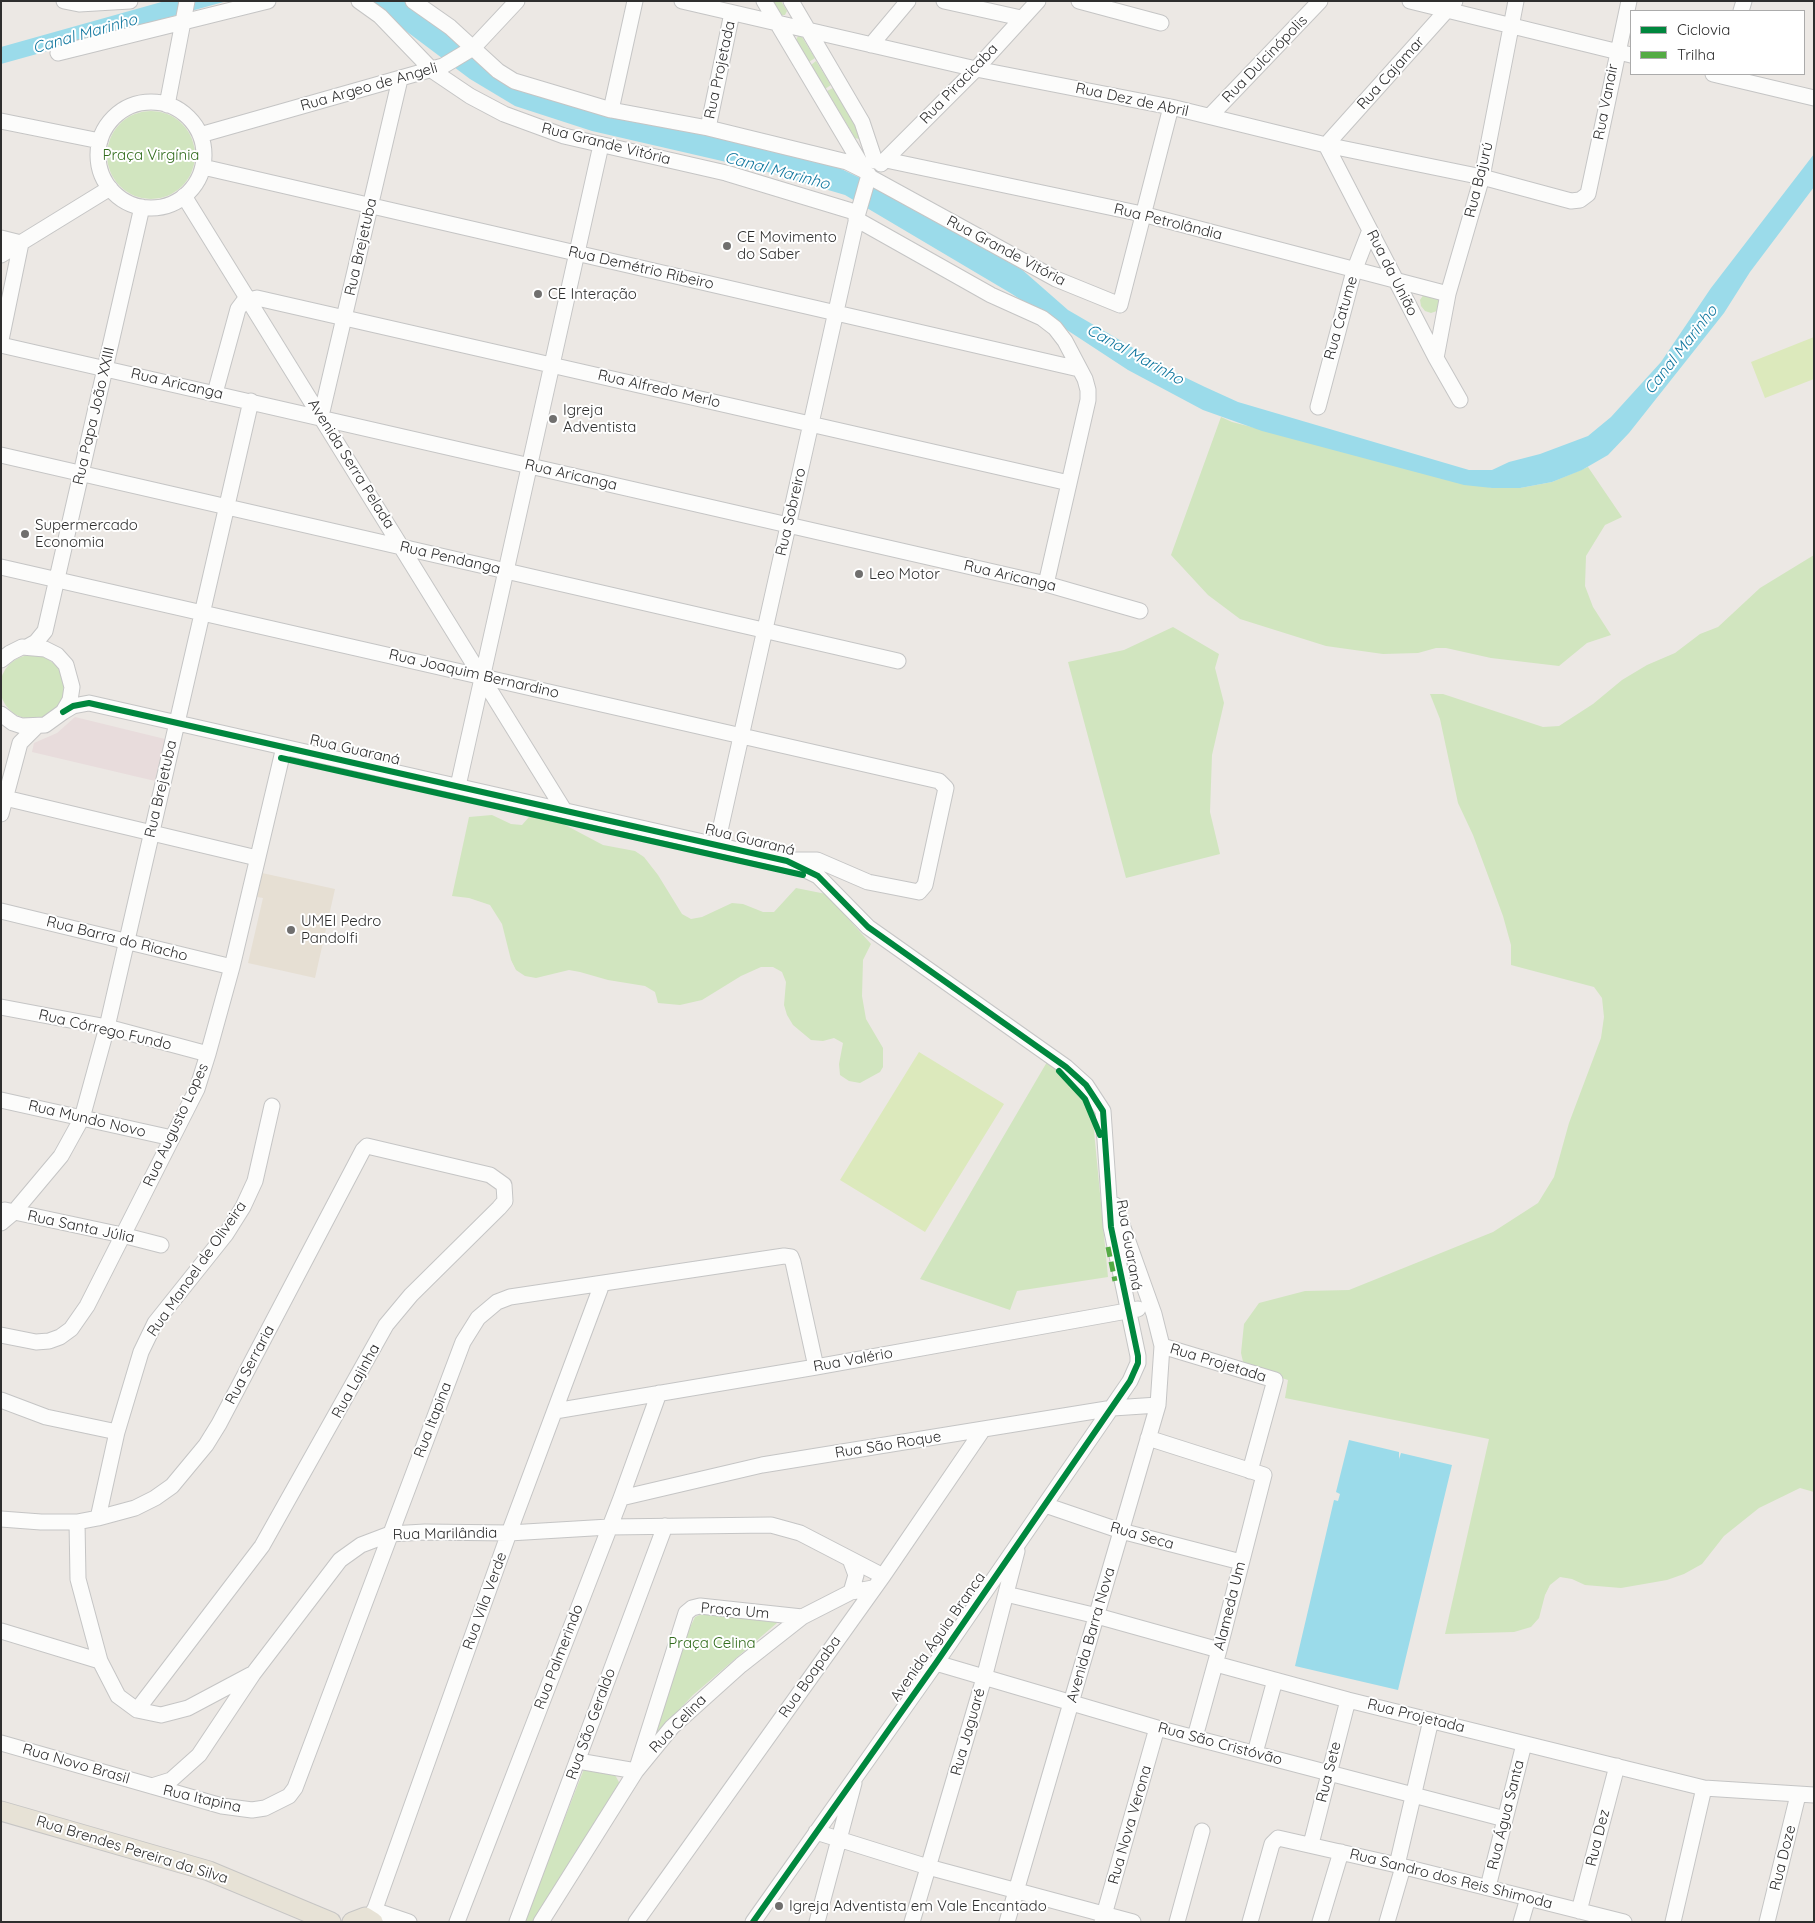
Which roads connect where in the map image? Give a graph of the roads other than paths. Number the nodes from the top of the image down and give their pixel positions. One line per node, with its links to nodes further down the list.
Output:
1 (64, 1): 2 (street)
2 (130, 1)
3 (268, 1): 21 (street)
4 (359, 1): 32 (street, Rua Grande Vitória)
5 (413, 1): 29 (street)
6 (517, 1): 29 (street, Rua Argeo de Angeli)
7 (634, 1): 40 (street)
8 (682, 1): 20 (street, Rua Dez de Abril)
9 (764, 1): 23 (street)
10 (791, 1): 26 (street)
11 (908, 1): 28 (street)
12 (944, 1): 22 (street)
13 (1038, 1): 22 (street, Rua Piracicaba)
14 (1079, 1): 24 (street)
15 (1320, 1): 41 (street, Rua Dulcinópolis)
16 (1410, 1): 19 (street)
17 (1516, 1): 25 (street, Rua Bajurú)
18 (1629, 1): 31 (street, Rua Vanair)
19 (1451, 6): 25 (street); 47 (street, Rua Cajamar)
20 (732, 12): 23 (street, Rua Dez de Abril); 43 (street, Rua Projetada)
21 (185, 13): 30 (street); 38 (street)
22 (1021, 18): 34 (street, Rua Piracicaba)
23 (776, 23): 26 (street, Rua Dez de Abril); 48 (street)
24 (1161, 23)
25 (1512, 26): 31 (street); 51 (street, Rua Bajurú)
26 (807, 30): 27 (street, Rua Dez de Abril); 33 (street)
27 (847, 39): 28 (street, Rua Dez de Abril); 33 (street)
28 (871, 45): 34 (street, Rua Dez de Abril)
29 (471, 50): 32 (street, Rua Argeo de Angeli); 40 (street)
30 (58, 53)
31 (1624, 54): 54 (street, Rua Vanair)
32 (437, 68): 36 (street, Rua Argeo de Angeli); 46 (street, Rua Grande Vitória)
33 (830, 68): 50 (street)
34 (976, 69): 39 (street, Rua Dez de Abril); 50 (street, Rua Piracicaba)
35 (1721, 75): 37 (street)
36 (400, 79): 44 (street, Rua Argeo de Angeli); 55 (street, Rua Brejetuba)
37 (1814, 98)
38 (167, 105): 44 (street); 45 (street)
39 (1171, 107): 41 (street, Rua Dez de Abril); 58 (street)
40 (610, 110): 43 (street)
41 (1210, 116): 47 (street, Rua Dez de Abril)
42 (1, 121): 45 (street)
43 (708, 128): 48 (street)
44 (200, 135): 49 (street)
45 (100, 141): 52 (street)
46 (601, 145): 57 (street, Rua Grande Vitória); 62 (street)
47 (1326, 145): 51 (street, Rua Dez de Abril); 59 (street, Rua da União)
48 (851, 159): 50 (street)
49 (203, 167): 53 (street); 55 (street, Rua Demétrio Ribeiro)
50 (873, 170): 57 (street, Rua Sobreiro); 58 (street, Rua Petrolândia); 58 (street, Rua Grande Vitória)
51 (1482, 177): 54 (street, Rua Dez de Abril); 66 (street, Rua Bajurú)
52 (110, 188): 56 (street); 61 (street)
53 (184, 196): 56 (street); 67 (street, Avenida Serra Pelada)
54 (1580, 200)
55 (370, 205): 62 (street, Rua Demétrio Ribeiro); 69 (street, Rua Brejetuba)
56 (142, 207): 74 (street, Rua Papa João XXIII)
57 (858, 212): 68 (street, Rua Sobreiro); 75 (street, Rua Grande Vitória)
58 (1142, 214): 64 (street, Rua Petrolândia)
59 (1370, 230): 64 (street, Rua Catume); 65 (street, Rua da União)
60 (1, 238): 61 (street)
61 (21, 243): 63 (street); 70 (street)
62 (577, 253): 68 (street, Rua Demétrio Ribeiro); 73 (street)
63 (1, 255)
64 (1354, 271): 65 (street, Rua Petrolândia); 79 (street, Rua Catume)
65 (1398, 282): 66 (street, Rua Petrolândia); 72 (street, Rua da União)
66 (1448, 294): 72 (street, Rua Bajurú)
67 (248, 299): 69 (street, Rua Alfredo Merlo); 76 (street); 80 (street, Avenida Serra Pelada)
68 (836, 312): 75 (street, Rua Demétrio Ribeiro); 81 (street, Rua Sobreiro)
69 (344, 317): 73 (street, Rua Alfredo Merlo); 80 (street, Rua Brejetuba)
70 (1, 340)
71 (1, 346): 74 (street, Rua Aricanga)
72 (1436, 358): 77 (street, Rua da União)
73 (552, 365): 81 (street, Rua Alfredo Merlo); 83 (street)
74 (105, 368): 76 (street, Rua Aricanga); 84 (street, Rua Papa João XXIII)
75 (1079, 368): 85 (street, Rua Grande Vitória)
76 (215, 393): 78 (street, Rua Aricanga)
77 (1460, 400)
78 (251, 401): 80 (street, Rua Aricanga); 86 (street, Rua Brejetuba)
79 (1318, 407)
80 (322, 417): 83 (street, Rua Aricanga); 88 (street, Avenida Serra Pelada)
81 (811, 424): 85 (street, Rua Alfredo Merlo); 87 (street, Rua Sobreiro)
82 (1, 455): 84 (street, Rua Pendanga)
83 (530, 466): 87 (street, Rua Aricanga); 90 (street)
84 (81, 474): 86 (street, Rua Pendanga); 91 (street, Rua Papa João XXIII)
85 (1069, 483): 92 (street, Rua Grande Vitória)
86 (227, 507): 88 (street, Rua Pendanga); 93 (street, Rua Brejetuba)
87 (788, 526): 92 (street, Rua Aricanga); 96 (street, Rua Sobreiro)
88 (402, 546): 90 (street, Rua Pendanga); 101 (street, Avenida Serra Pelada)
89 (1, 567): 91 (street, Rua Joaquim Bernardino)
90 (506, 571): 96 (street, Rua Pendanga); 101 (street)
91 (58, 578): 93 (street, Rua Joaquim Bernardino); 95 (street, Rua Papa João XXIII)
92 (1046, 584): 94 (street, Rua Aricanga)
93 (203, 611): 101 (street, Rua Joaquim Bernardino); 106 (street, Rua Brejetuba)
94 (1140, 611)
95 (46, 625): 97 (street, Rua Papa João XXIII); 98 (street, Rua Papa João XXIII)
96 (765, 630): 100 (street, Rua Pendanga); 108 (street, Rua Sobreiro)
97 (27, 646): 98 (street); 99 (street)
98 (53, 653): 102 (street)
99 (1, 660)
100 (898, 661)
101 (483, 676): 108 (street, Rua Joaquim Bernardino); 111 (street); 113 (street, Avenida Serra Pelada)
102 (71, 678): 103 (street); 104 (street)
103 (94, 704): 104 (street, Rua Guaraná); 106 (street, Rua Guaraná)
104 (63, 712): 107 (street)
105 (5, 718): 107 (street); 109 (street)
106 (177, 723): 110 (street, Rua Guaraná); 115 (street, Rua Brejetuba)
107 (36, 727): 109 (street)
108 (742, 735): 116 (street, Rua Sobreiro); 118 (street, Rua Joaquim Bernardino)
109 (18, 747): 112 (street)
110 (284, 747): 111 (street, Rua Guaraná); 117 (street, Rua Augusto Lopes)
111 (458, 786): 113 (street, Rua Guaraná)
112 (3, 797): 114 (street); 115 (street)
113 (564, 810): 116 (street, Rua Guaraná)
114 (1, 814)
115 (151, 833): 117 (street); 120 (street, Rua Brejetuba)
116 (717, 844): 118 (street, Rua Guaraná)
117 (258, 858): 121 (street, Rua Augusto Lopes)
118 (787, 861): 130 (street, Rua Guaraná)
119 (1, 911): 120 (street, Rua Barra do Riacho)
120 (126, 940): 121 (street, Rua Barra do Riacho); 123 (street, Rua Brejetuba)
121 (232, 967): 124 (street, Rua Augusto Lopes)
122 (1, 1007): 123 (street, Rua Córrego Fundo)
123 (107, 1027): 124 (street, Rua Córrego Fundo); 127 (street, Rua Brejetuba)
124 (208, 1054): 128 (street, Rua Augusto Lopes)
125 (1, 1100): 127 (street, Rua Mundo Novo)
126 (272, 1106): 150 (street, Rua Manoel de Oliveira)
127 (82, 1118): 128 (street, Rua Mundo Novo); 131 (street, Rua Brejetuba)
128 (172, 1138): 133 (street, Rua Augusto Lopes)
129 (367, 1146): 156 (street, Rua Serraria); 181 (street, Rua Lajinha)
130 (1107, 1170): 136 (street, Rua Guaraná); 137 (street, Rua Guaraná)
131 (8, 1211): 132 (street, Rua Brejetuba); 133 (street, Rua Santa Júlia)
132 (1, 1223)
133 (122, 1235): 134 (street, Rua Santa Júlia); 138 (street, Rua Augusto Lopes)
134 (161, 1246)
135 (602, 1284): 141 (street, Rua Itapina); 148 (street, Rua Vila Verde); 162 (street, Rua Itapina)
136 (1150, 1306): 137 (street, Rua Valério); 139 (street, Rua Guaraná)
137 (1130, 1312): 140 (street, Rua Guaraná); 141 (street, Rua Valério)
138 (1, 1335)
139 (1162, 1346): 142 (street, Avenida Barra Nova); 143 (street, Rua Projetada)
140 (1138, 1363): 142 (street); 147 (street, Avenida Águia Branca)
141 (816, 1367): 144 (street, Rua Valério)
142 (1162, 1371): 146 (street, Avenida Barra Nova)
143 (1275, 1380): 152 (street, Alameda Um)
144 (659, 1393): 148 (street, Rua Valério); 153 (street, Rua Palmerindo)
145 (1, 1400): 150 (street)
146 (1158, 1405): 147 (street, Rua São Roque); 151 (street, Avenida Barra Nova)
147 (1114, 1408): 149 (street, Rua São Roque); 154 (street, Avenida Águia Branca)
148 (555, 1411): 161 (street, Rua Vila Verde)
149 (982, 1431): 153 (street, Rua São Roque); 166 (street, Rua Boapaba)
150 (117, 1432): 156 (street, Rua Manoel de Oliveira)
151 (1148, 1438): 152 (street); 160 (street, Avenida Barra Nova)
152 (1257, 1473): 165 (street, Alameda Um)
153 (621, 1498): 158 (street, Rua Palmerindo)
154 (1045, 1506): 160 (street, Rua Seca); 163 (street, Avenida Águia Branca)
155 (1, 1518): 157 (street, Rua Serraria)
156 (98, 1518): 157 (street, Rua Serraria)
157 (77, 1522): 174 (street)
158 (609, 1526): 159 (street, Rua Marilândia); 161 (street, Rua Marilândia); 217 (street, Rua Palmerindo)
159 (664, 1526): 164 (street, Rua Marilândia); 188 (street, Rua São Geraldo)
160 (1121, 1530): 165 (street, Rua Seca); 170 (street, Avenida Barra Nova)
161 (510, 1533): 162 (street, Rua Marilândia); 213 (street, Rua Vila Verde)
162 (390, 1534): 176 (street, Rua Marilândia); 193 (street, Rua Itapina)
163 (1019, 1542): 169 (street, Rua Jaguaré); 175 (street, Avenida Águia Branca)
164 (850, 1559): 166 (street, Rua Marilândia); 168 (street)
165 (1241, 1562): 173 (street, Alameda Um)
166 (883, 1576): 167 (street, Rua Boapaba)
167 (873, 1588): 168 (street, Rua Celina); 220 (street, Rua Boapaba)
168 (851, 1592): 171 (street, Rua Celina)
169 (1006, 1594): 170 (street, Rua Projetada); 177 (street, Rua Jaguaré)
170 (1097, 1616): 173 (street, Rua Projetada); 180 (street, Avenida Barra Nova)
171 (802, 1617): 190 (street, Rua Celina); 190 (street, Praça Um)
172 (1, 1631): 174 (street)
173 (1218, 1657): 178 (street, Rua Projetada); 184 (street, Alameda Um)
174 (100, 1661): 181 (street)
175 (936, 1663): 177 (street, Rua São Cristóvão); 192 (street, Avenida Águia Branca)
176 (253, 1674): 181 (street); 193 (street, Rua Marilândia)
177 (984, 1678): 180 (street, Rua São Cristóvão); 206 (street, Rua Jaguaré)
178 (1275, 1680): 179 (street, Rua Projetada); 187 (street)
179 (1348, 1700): 182 (street, Rua Projetada); 191 (street, Rua Sete)
180 (1072, 1703): 183 (street, Rua São Cristóvão); 208 (street, Avenida Barra Nova)
181 (138, 1710)
182 (1431, 1720): 186 (street, Rua Projetada); 197 (street)
183 (1157, 1728): 184 (street, Rua São Cristóvão); 212 (street, Rua Nova Verona)
184 (1195, 1737): 187 (street, Rua São Cristóvão)
185 (1, 1742): 193 (street, Rua Novo Brasil)
186 (1524, 1744): 189 (street, Rua Projetada); 199 (street, Rua Água Santa)
187 (1255, 1753): 191 (street, Rua São Cristóvão)
188 (578, 1761): 190 (street); 218 (street, Rua São Geraldo)
189 (1617, 1766): 194 (street, Rua Projetada); 211 (street, Rua Dez)
190 (636, 1771): 219 (street, Rua Celina)
191 (1328, 1773): 197 (street, Rua São Cristóvão); 203 (street, Rua Sete)
192 (856, 1776): 201 (street, Avenida Águia Branca); 202 (street)
193 (151, 1786)
194 (1704, 1788): 195 (street, Rua Projetada); 232 (street)
195 (1798, 1795): 196 (street, Rua Projetada); 233 (street, Rua Doze)
196 (1814, 1795)
197 (1414, 1796): 199 (street, Rua São Cristóvão); 205 (street)
198 (1, 1811): 210 (main road, Rua Brendes Pereira da Silva)
199 (1505, 1819): 207 (street, Rua Água Santa)
200 (1202, 1831): 226 (street)
201 (816, 1832): 202 (street); 221 (street, Avenida Águia Branca)
202 (840, 1840): 206 (street); 222 (street)
203 (1311, 1844): 204 (street, Rua Sandro dos Reis Shimoda); 227 (street, Rua Sandro dos Reis Shimoda)
204 (1341, 1852): 205 (street, Rua Sandro dos Reis Shimoda); 228 (street)
205 (1400, 1866): 207 (street, Rua Sandro dos Reis Shimoda); 229 (street)
206 (928, 1867): 208 (street); 223 (street, Rua Jaguaré)
207 (1488, 1887): 209 (street, Rua Sandro dos Reis Shimoda)
208 (1017, 1890): 212 (street); 224 (street, Avenida Barra Nova)
209 (1528, 1898): 211 (street, Rua Sandro dos Reis Shimoda); 230 (street)
210 (289, 1905): 214 (main road, Rua Brendes Pereira da Silva); 215 (main road, Rua Brendes Pereira da Silva)
211 (1586, 1915): 231 (street, Rua Sandro dos Reis Shimoda)
212 (1104, 1918): 225 (street)
213 (361, 1919): 216 (street)
214 (315, 1922)
215 (331, 1922)
216 (409, 1922)
217 (457, 1922)
218 (517, 1922)
219 (541, 1922)
220 (636, 1922)
221 (753, 1922)
222 (817, 1922)
223 (912, 1922)
224 (1007, 1922)
225 (1133, 1922)
226 (1177, 1922)
227 (1250, 1922)
228 (1320, 1922)
229 (1387, 1922)
230 (1521, 1922)
231 (1624, 1922)
232 (1673, 1922)
233 (1767, 1922)

